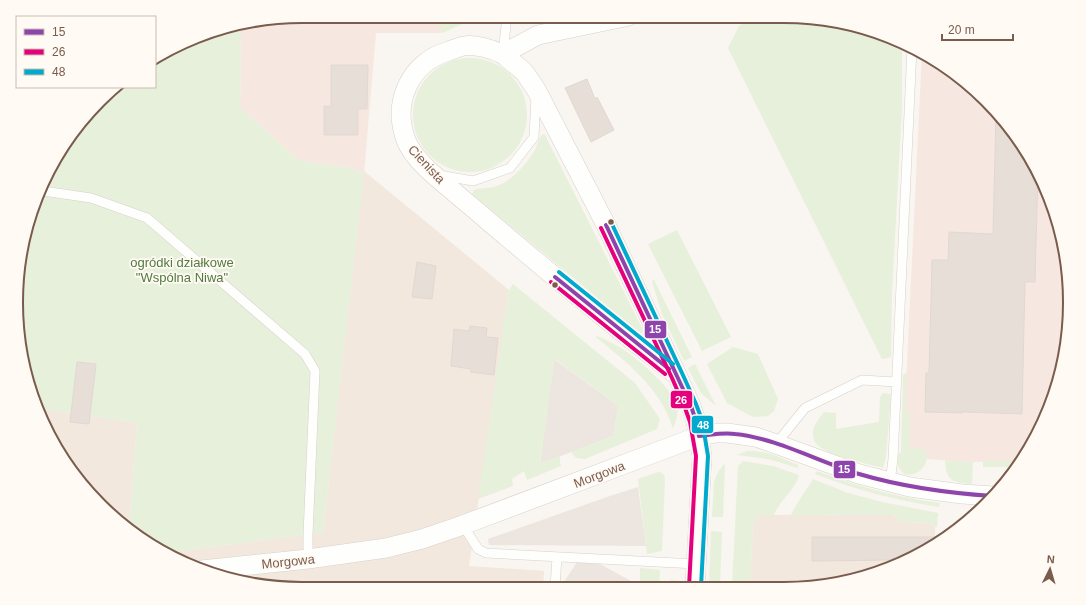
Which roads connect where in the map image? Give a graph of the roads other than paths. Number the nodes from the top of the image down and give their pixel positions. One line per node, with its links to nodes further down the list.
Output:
1 (506, 23): 3 (lane)
2 (595, 23): 3 (street)
3 (503, 54): 5 (street, Cienista); 6 (street, Cienista)
4 (912, 54): 9 (lane)
5 (536, 91): 6 (lane); 8 (street, Cienista)
6 (432, 173): 8 (street, Cienista)
7 (46, 191): 16 (lane)
8 (677, 376): 10 (street, Cienista)
9 (896, 382): 11 (lane); 12 (lane)
10 (699, 436): 11 (street, Morgowa); 14 (street, Morgowa); 17 (street, Cienista)
11 (776, 444): 12 (street, Morgowa)
12 (890, 482): 13 (street, Morgowa)
13 (986, 495)
14 (463, 525): 15 (lane); 16 (street, Morgowa)
15 (557, 557): 17 (lane); 19 (lane)
16 (308, 559): 18 (street, Morgowa)
17 (696, 564): 20 (street, Cienista)
18 (218, 568)
19 (555, 582)
20 (695, 582)

